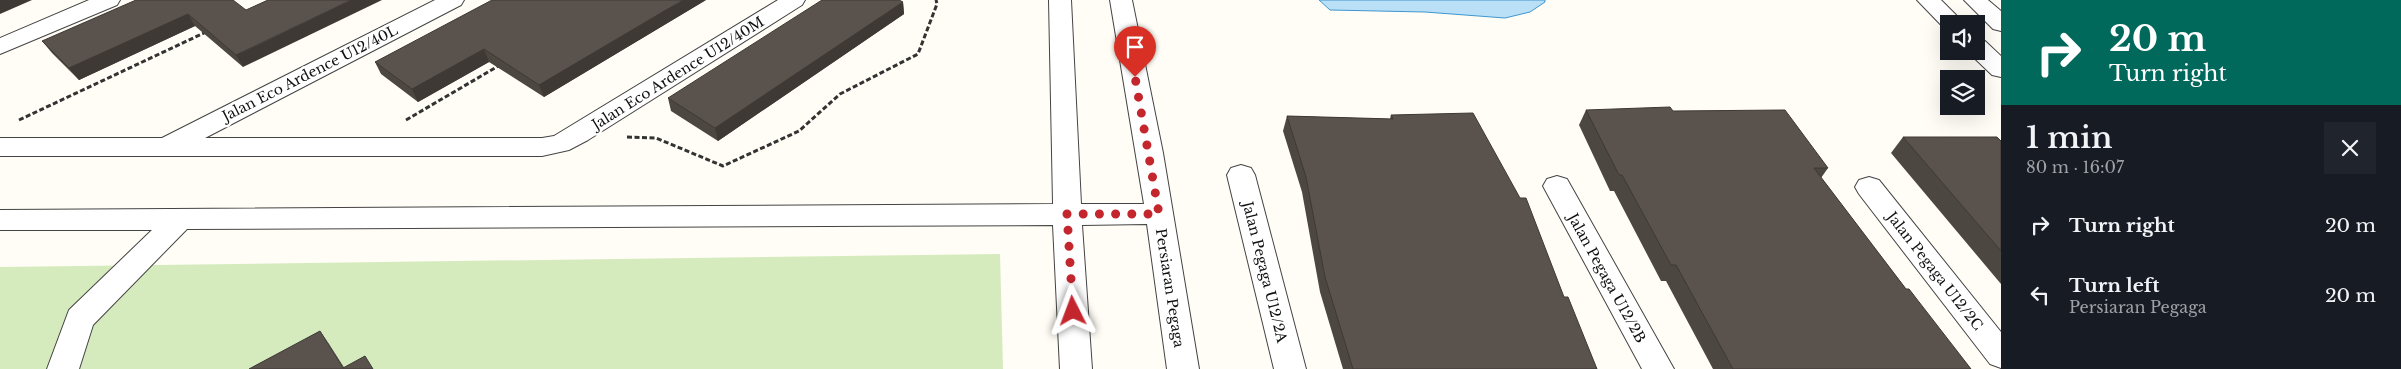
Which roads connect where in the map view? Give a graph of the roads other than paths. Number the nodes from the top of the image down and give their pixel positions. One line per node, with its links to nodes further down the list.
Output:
1 (110, 0): 10 (street)
2 (453, 0): 14 (street, Jalan Eco Ardence U12/40L)
3 (794, 0): 14 (street, Jalan Eco Ardence U12/40M)
4 (1060, 0): 18 (street)
5 (1121, 0): 19 (street, Persiaran Pegaga)
6 (1928, 0): 8 (street)
7 (1975, 0): 9 (street)
8 (1944, 15)
9 (2001, 24)
10 (0, 47)
11 (1985, 54): 12 (street)
12 (2001, 69)
13 (0, 147): 14 (street)
14 (167, 147)
15 (1241, 175): 26 (street, Jalan Pegaga U12/2A)
16 (1557, 186): 27 (street, Jalan Pegaga U12/2B)
17 (1869, 187): 22 (street, Jalan Pegaga U12/2C)
18 (1067, 214): 19 (street); 20 (street); 24 (street)
19 (1159, 214): 25 (street, Persiaran Pegaga)
20 (180, 219): 21 (street); 23 (street)
21 (0, 220)
22 (2001, 355)
23 (62, 369)
24 (1076, 369)
25 (1183, 369)
26 (1290, 369)
27 (1658, 369)

